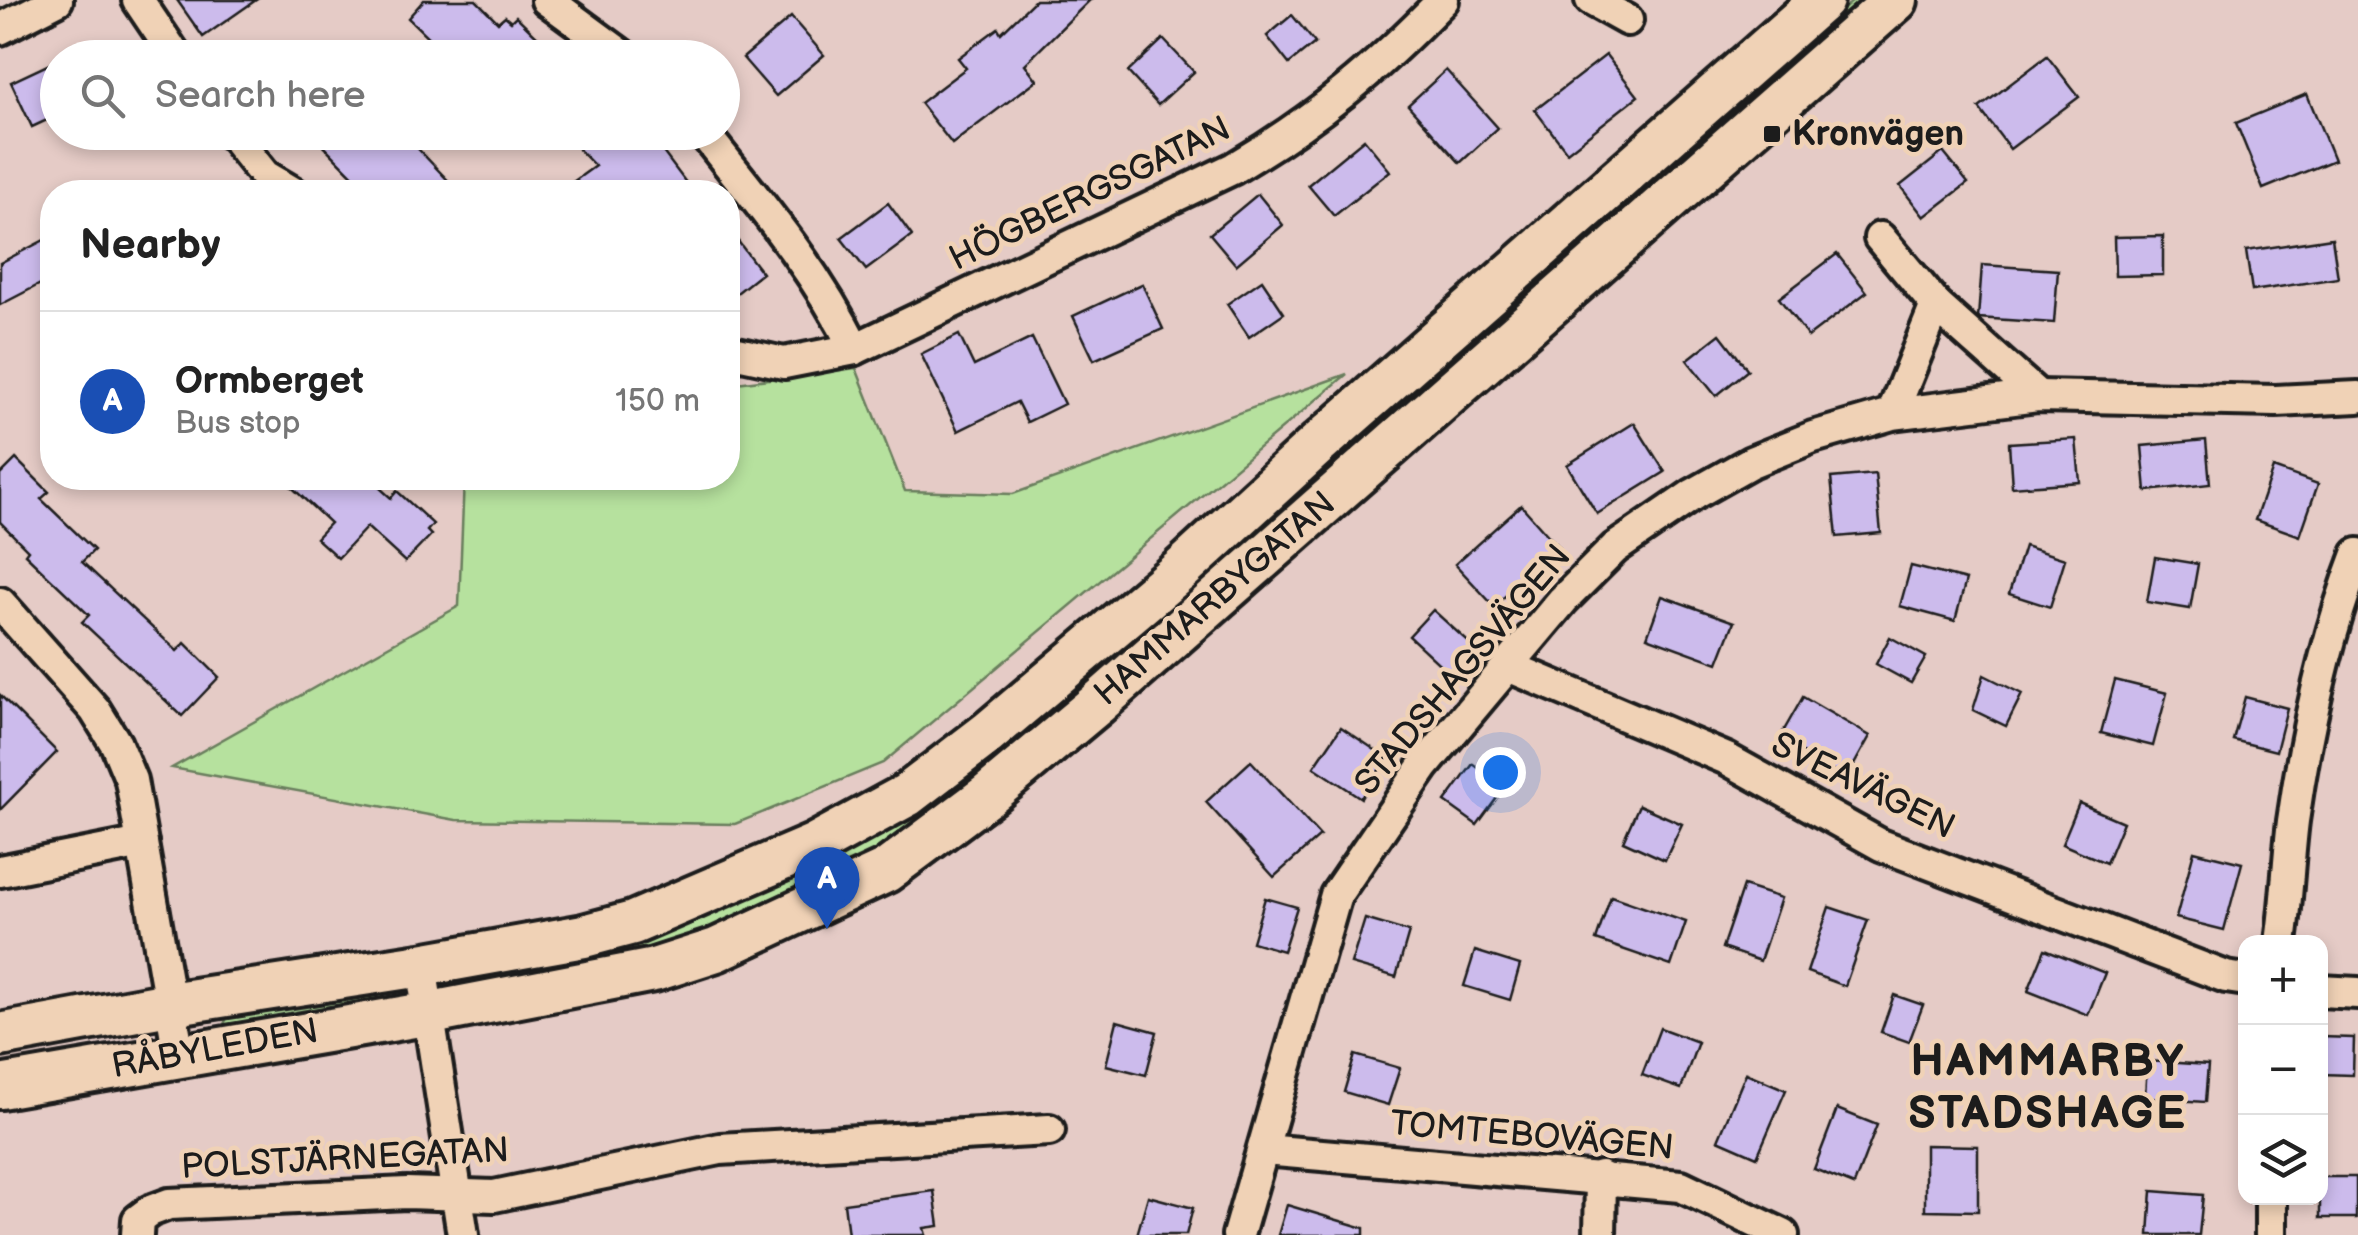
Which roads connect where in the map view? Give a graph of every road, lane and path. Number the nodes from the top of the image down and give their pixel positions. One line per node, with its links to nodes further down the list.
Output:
1 (57, 0): 9 (street)
2 (138, 0): 10 (street)
3 (547, 0): 11 (street)
4 (1443, 0): 17 (street, HÖGBERGSGATAN)
5 (1590, 0): 8 (street)
6 (1822, 0): 29 (main road, HAMMARBYGATAN)
7 (1896, 0): 34 (main road, HAMMARBYGATAN)
8 (1626, 20)
9 (0, 29)
10 (164, 40)
11 (601, 40)
12 (240, 150): 14 (street)
13 (717, 150): 17 (street)
14 (256, 180)
15 (1880, 238): 16 (street)
16 (1936, 305): 19 (street); 21 (street)
17 (854, 349): 18 (street, HÖGBERGSGATAN)
18 (740, 354)
19 (2038, 396): 20 (street, STADSHAGSVÄGEN); 21 (street, STADSHAGSVÄGEN)
20 (2358, 398)
21 (1892, 414): 25 (street, STADSHAGSVÄGEN)
22 (2358, 554): 23 (street)
23 (2351, 593): 28 (street)
24 (0, 603): 26 (street)
25 (1508, 666): 30 (street, SVEAVÄGEN); 39 (street, STADSHAGSVÄGEN)
26 (142, 842): 27 (street); 33 (street)
27 (0, 871)
28 (2282, 935)
29 (421, 965): 33 (main road, RÅBYLEDEN); 34 (street)
30 (2238, 979)
31 (2328, 992): 32 (street)
32 (2358, 994)
33 (169, 1004): 35 (main road, RÅBYLEDEN); 36 (street)
34 (430, 1013): 36 (main road, RÅBYLEDEN); 41 (street)
35 (0, 1035)
36 (180, 1055): 37 (main road, RÅBYLEDEN)
37 (0, 1087)
38 (1050, 1130): 41 (street, POLSTJÄRNEGATAN)
39 (1264, 1150): 40 (street, TOMTEBOVÄGEN); 45 (street, STADSHAGSVÄGEN)
40 (1601, 1177): 46 (street); 47 (street, TOMTEBOVÄGEN)
41 (457, 1194): 43 (street, POLSTJÄRNEGATAN); 44 (street)
42 (2271, 1205): 48 (street)
43 (136, 1235)
44 (463, 1235)
45 (1238, 1235)
46 (1600, 1235)
47 (1783, 1235)
48 (2270, 1235)

